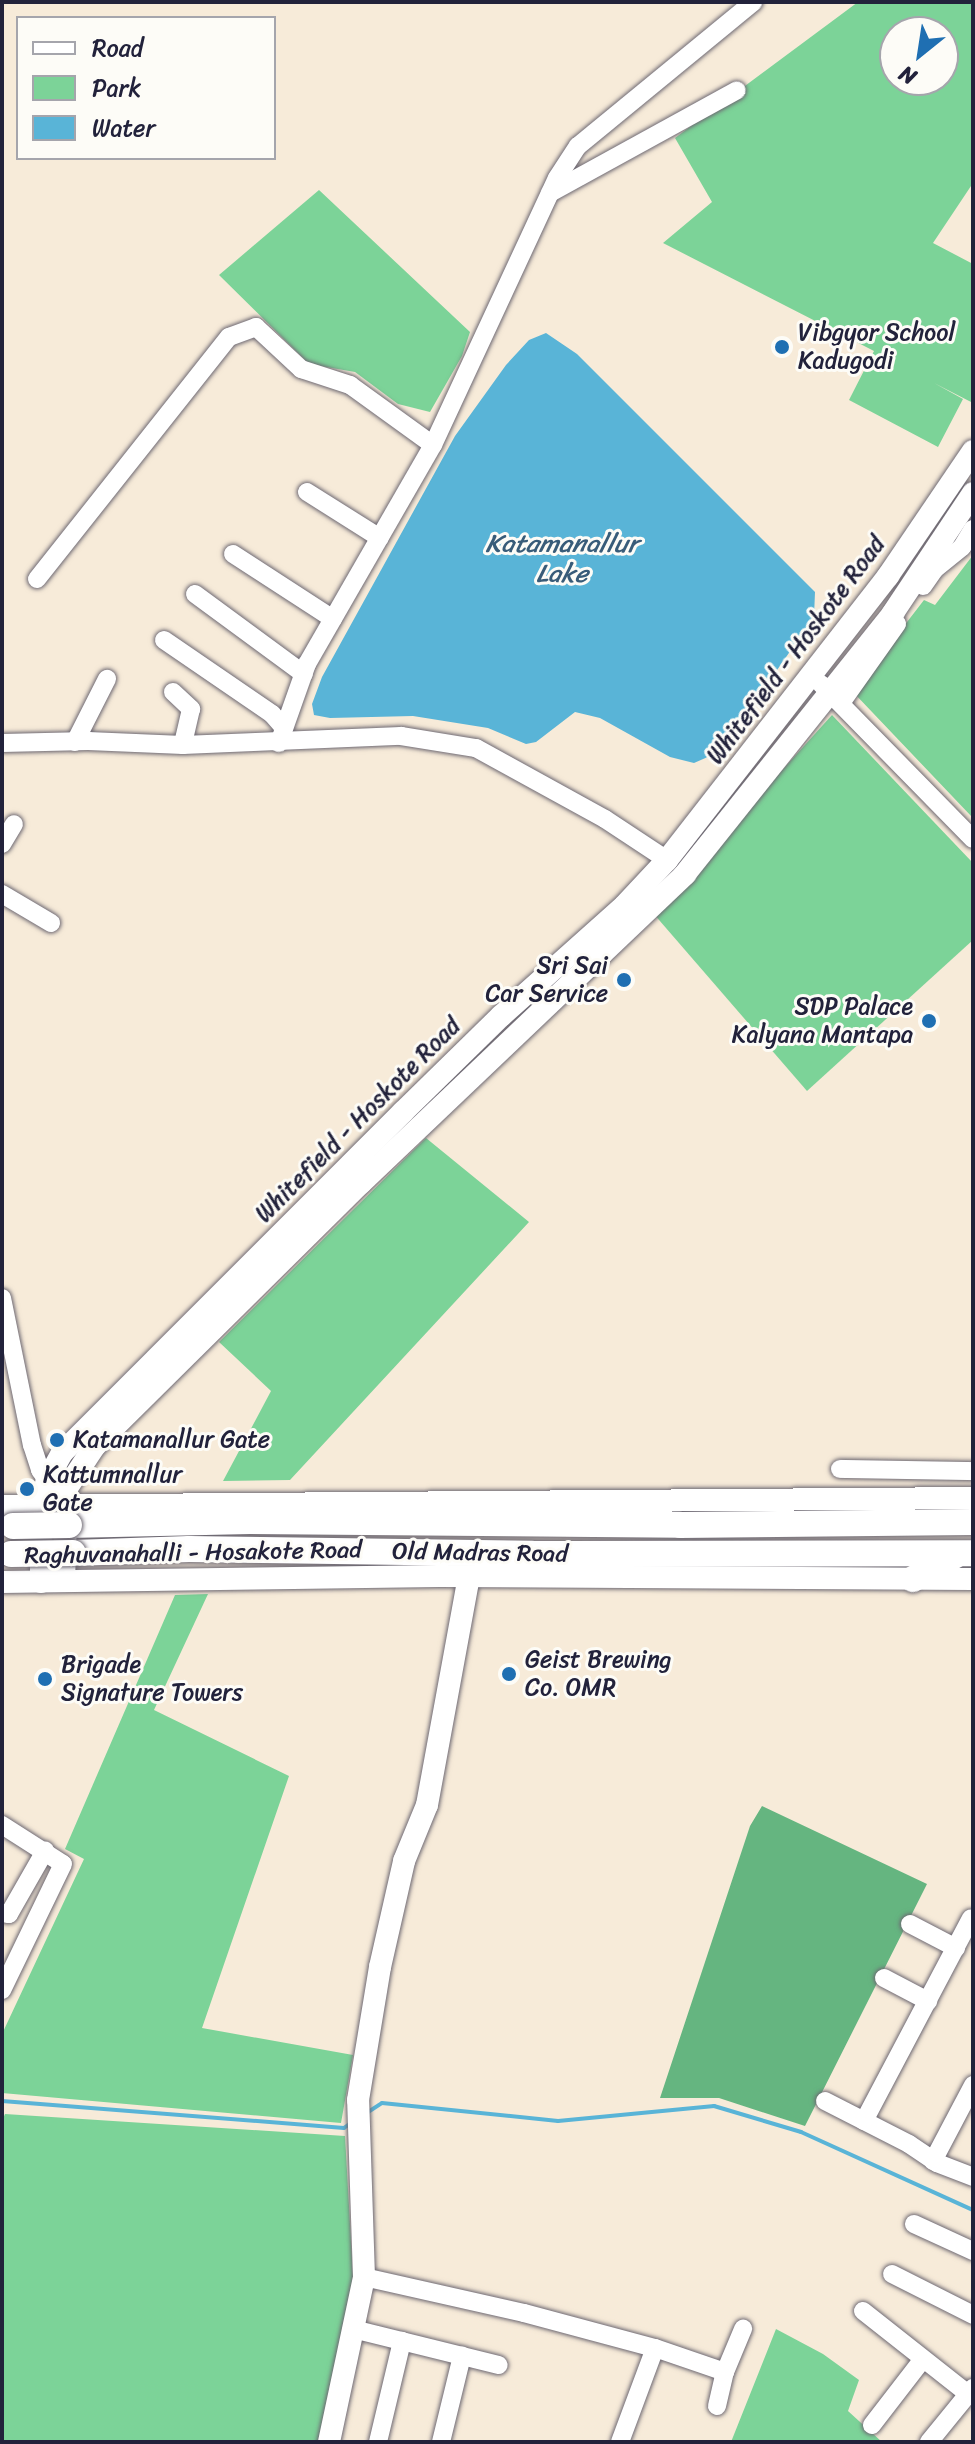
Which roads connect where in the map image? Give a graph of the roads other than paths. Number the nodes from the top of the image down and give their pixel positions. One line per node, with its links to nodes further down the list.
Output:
1 (753, 2): 3 (street)
2 (737, 90): 3 (street)
3 (550, 193): 4 (street)
4 (433, 445): 9 (street); 11 (street)
5 (973, 451): 16 (main road, Whitefield - Hoskote Road)
6 (307, 492): 9 (street)
7 (973, 493): 19 (main road, Whitefield - Hoskote Road)
8 (973, 529): 19 (street)
9 (380, 538): 13 (street)
10 (233, 554): 13 (street)
11 (37, 579)
12 (195, 594): 15 (street)
13 (333, 619): 15 (street)
14 (164, 640): 20 (street)
15 (304, 674): 20 (street)
16 (811, 675): 19 (street); 27 (main road, Whitefield - Hoskote Road)
17 (107, 679): 21 (street)
18 (173, 692): 23 (street)
19 (836, 698): 25 (street); 30 (main road, Whitefield - Hoskote Road)
20 (282, 736): 23 (street); 27 (street)
21 (75, 742): 22 (street); 23 (street)
22 (2, 743)
23 (183, 745)
24 (14, 824): 26 (street)
25 (973, 839)
26 (2, 844)
27 (667, 860): 30 (main road, Whitefield - Hoskote Road)
28 (2, 894): 29 (street)
29 (51, 923)
30 (612, 931): 35 (main road, Whitefield - Hoskote Road)
31 (2, 1298): 35 (street)
32 (840, 1469): 33 (street)
33 (973, 1471)
34 (973, 1498): 35 (main road)
35 (62, 1500): 36 (main road); 37 (highway, bridge); 38 (highway); 45 (main road)
36 (41, 1505): 37 (main road); 45 (main road)
37 (6, 1519)
38 (973, 1522)
39 (966, 1553): 40 (highway, Old Madras Road, bridge); 42 (highway)
40 (7, 1554)
41 (469, 1577): 42 (main road, Raghuvanahalli - Hosakote Road); 45 (main road, Raghuvanahalli - Hosakote Road); 63 (main road)
42 (913, 1579): 43 (main road, Raghuvanahalli - Hosakote Road)
43 (973, 1579)
44 (2, 1582): 45 (main road, Raghuvanahalli - Hosakote Road)
45 (52, 1582)
46 (2, 1825): 47 (street)
47 (45, 1851): 48 (street); 53 (street)
48 (2, 1913)
49 (971, 1918): 51 (street)
50 (910, 1924): 51 (street)
51 (956, 1948): 54 (street)
52 (884, 1978): 54 (street)
53 (2, 1990)
54 (928, 2001): 57 (street)
55 (973, 2085): 58 (street)
56 (825, 2101): 57 (street)
57 (864, 2121): 58 (street)
58 (933, 2161): 59 (street)
59 (973, 2177)
60 (914, 2224): 61 (street)
61 (973, 2251)
62 (892, 2274): 65 (street)
63 (364, 2277): 66 (main road); 69 (street)
64 (863, 2311): 71 (street)
65 (973, 2315)
66 (353, 2329): 68 (street); 77 (main road)
67 (743, 2329): 73 (street)
68 (402, 2341): 70 (street); 78 (street)
69 (655, 2348): 73 (street); 80 (street)
70 (462, 2356): 72 (street); 79 (street)
71 (923, 2359): 74 (street); 76 (street)
72 (499, 2365)
73 (725, 2372): 75 (street)
74 (970, 2391): 81 (street)
75 (717, 2406)
76 (872, 2425)
77 (329, 2442)
78 (378, 2442)
79 (441, 2442)
80 (620, 2442)
81 (929, 2442)

